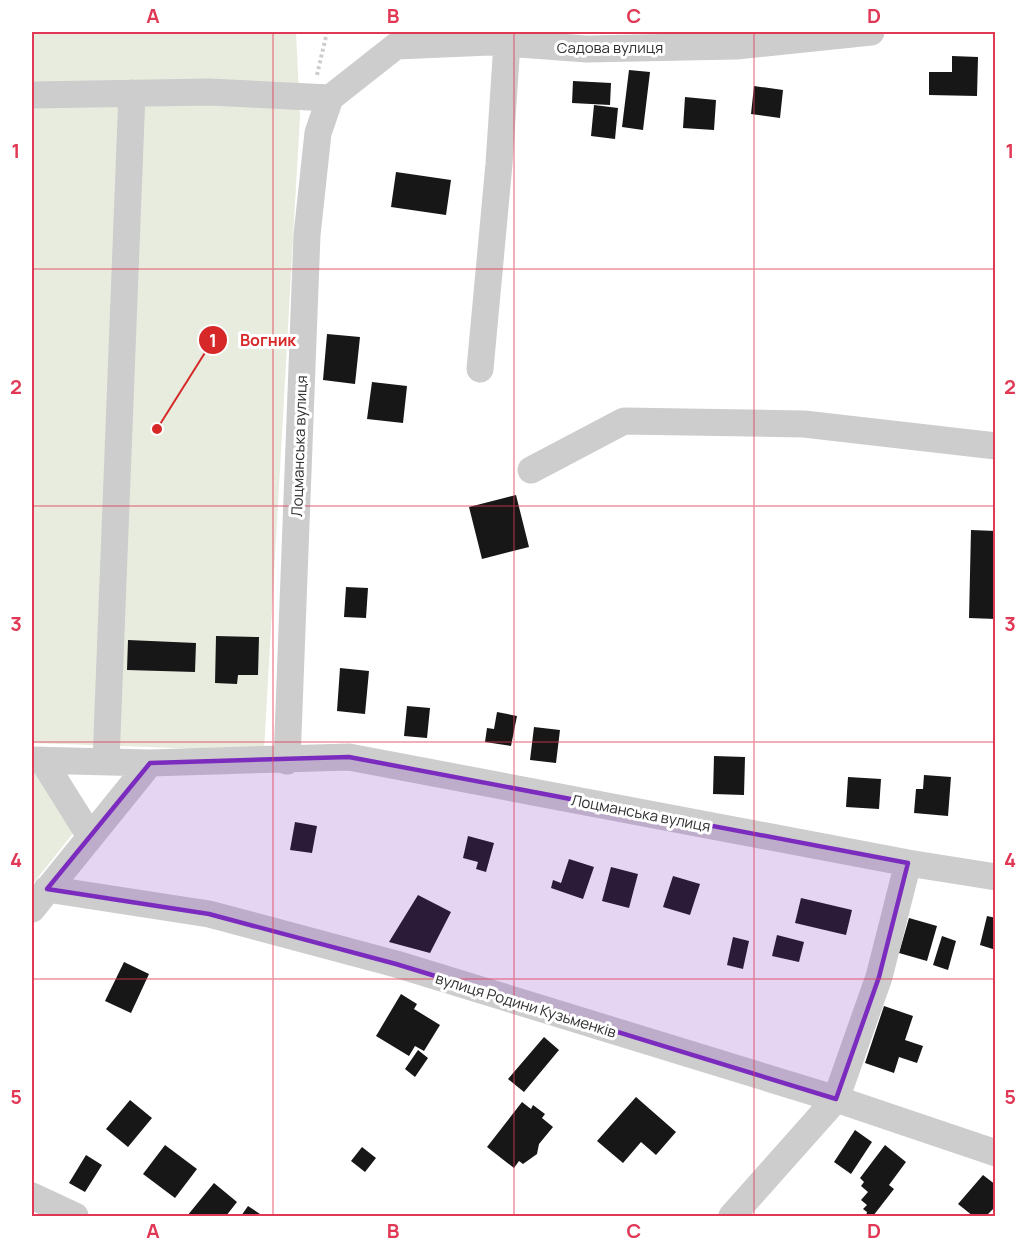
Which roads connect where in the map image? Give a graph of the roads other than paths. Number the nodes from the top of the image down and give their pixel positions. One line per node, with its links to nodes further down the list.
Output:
1 (871, 32): 2 (street, Садова вулиця)
2 (507, 43): 5 (street, Садова вулиця); 6 (street)
3 (132, 93): 4 (street); 5 (street); 11 (street)
4 (32, 95)
5 (321, 98): 10 (street, Лоцманська вулиця)
6 (480, 369)
7 (996, 446): 8 (street)
8 (531, 470)
9 (38, 760): 11 (street, Лоцманська вулиця); 13 (street)
10 (287, 760): 12 (street, Лоцманська вулиця); 14 (street, Лоцманська вулиця)
11 (106, 762): 12 (street, Лоцманська вулиця)
12 (150, 763): 13 (street)
13 (90, 836): 16 (street)
14 (908, 863): 15 (street, Лоцманська вулиця); 17 (street)
15 (996, 877)
16 (39, 899): 17 (street, вулиця Родини Кузьменків)
17 (836, 1099): 18 (street, вулиця Родини Кузьменків); 21 (street)
18 (996, 1153)
19 (32, 1196): 20 (street)
20 (75, 1216)
21 (732, 1216)

